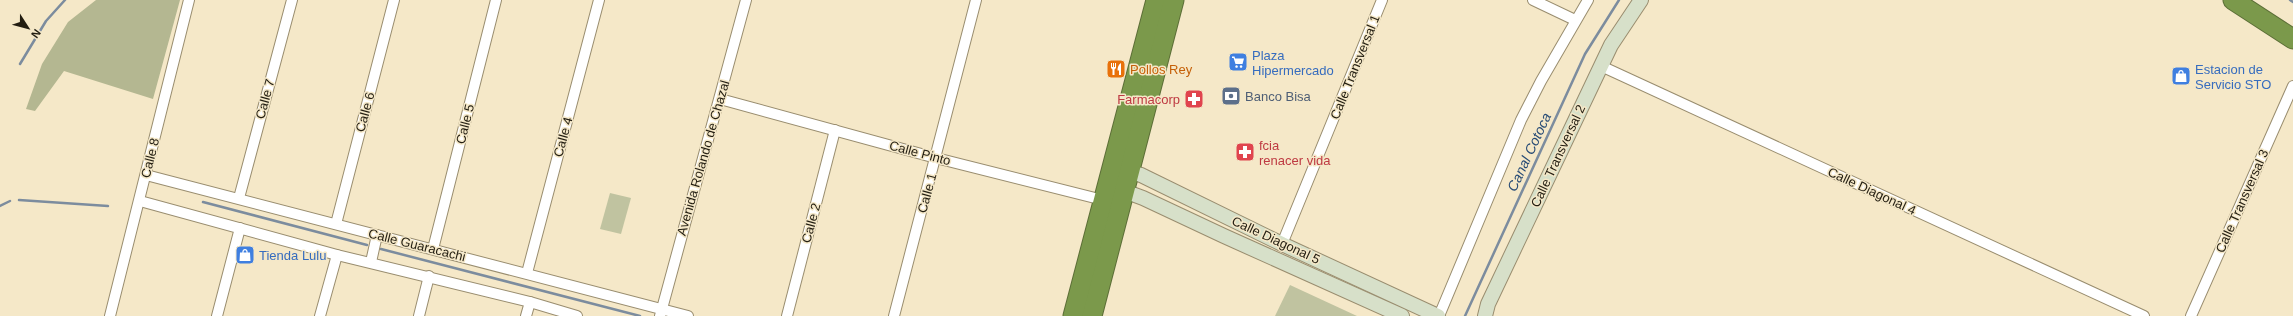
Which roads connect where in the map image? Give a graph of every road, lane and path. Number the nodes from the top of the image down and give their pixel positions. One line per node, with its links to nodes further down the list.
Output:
1 (189, 0): 23 (street, Calle 8)
2 (292, 0): 25 (street, Calle 7)
3 (394, 0): 27 (street, Calle 6)
4 (496, 0): 31 (street, Calle 5)
5 (599, 0): 34 (street, Calle 4)
6 (746, 0): 19 (street, Avenida Rolando de Chazal)
7 (976, 0): 21 (street, Calle 1)
8 (1156, 0): 22 (highway)
9 (1174, 0): 22 (highway)
10 (1382, 0): 30 (street, Calle Transversal 1)
11 (1533, 0): 15 (street)
12 (1588, 0): 15 (street)
13 (1641, 0): 17 (street, Calle Transversal 2)
14 (2233, 0): 16 (highway)
15 (1575, 20): 50 (street)
16 (2293, 39)
17 (1600, 66): 51 (street, Calle Transversal 2); 52 (street, Calle Diagonal 4)
18 (2293, 86): 53 (street, Calle Transversal 3)
19 (720, 100): 20 (street, Calle Pinto); 37 (street, Avenida Rolando de Chazal)
20 (835, 130): 21 (street, Calle Pinto); 45 (street, Calle 2)
21 (936, 158): 24 (street, Calle Pinto); 46 (street, Calle 1)
22 (1121, 169): 24 (highway); 30 (street, Calle Diagonal 5)
23 (146, 175): 25 (street, Calle Guaracachi); 26 (street, Calle 8)
24 (1114, 195): 47 (highway); 48 (highway); 49 (street, Calle Diagonal 5)
25 (239, 198): 27 (street, Calle Guaracachi)
26 (140, 201): 28 (street); 38 (street, Calle 8)
27 (336, 224): 29 (street, Calle Guaracachi)
28 (240, 228): 32 (street); 39 (street)
29 (377, 235): 31 (street, Calle Guaracachi); 33 (street)
30 (1282, 244): 50 (street, Calle Diagonal 5)
31 (433, 248): 34 (street, Calle Guaracachi)
32 (337, 255): 33 (street); 40 (street)
33 (371, 262): 35 (street)
34 (527, 273): 37 (street, Calle Guaracachi)
35 (429, 276): 36 (street); 41 (street)
36 (530, 302): 42 (street); 43 (street)
37 (661, 312): 44 (street, Calle Guaracachi)
38 (110, 316)
39 (217, 316)
40 (320, 316)
41 (419, 316)
42 (526, 316)
43 (577, 316)
44 (688, 316)
45 (787, 316)
46 (894, 316)
47 (1073, 316)
48 (1092, 316)
49 (1402, 316)
50 (1438, 316)
51 (1485, 316)
52 (2144, 316)
53 (2190, 316)

